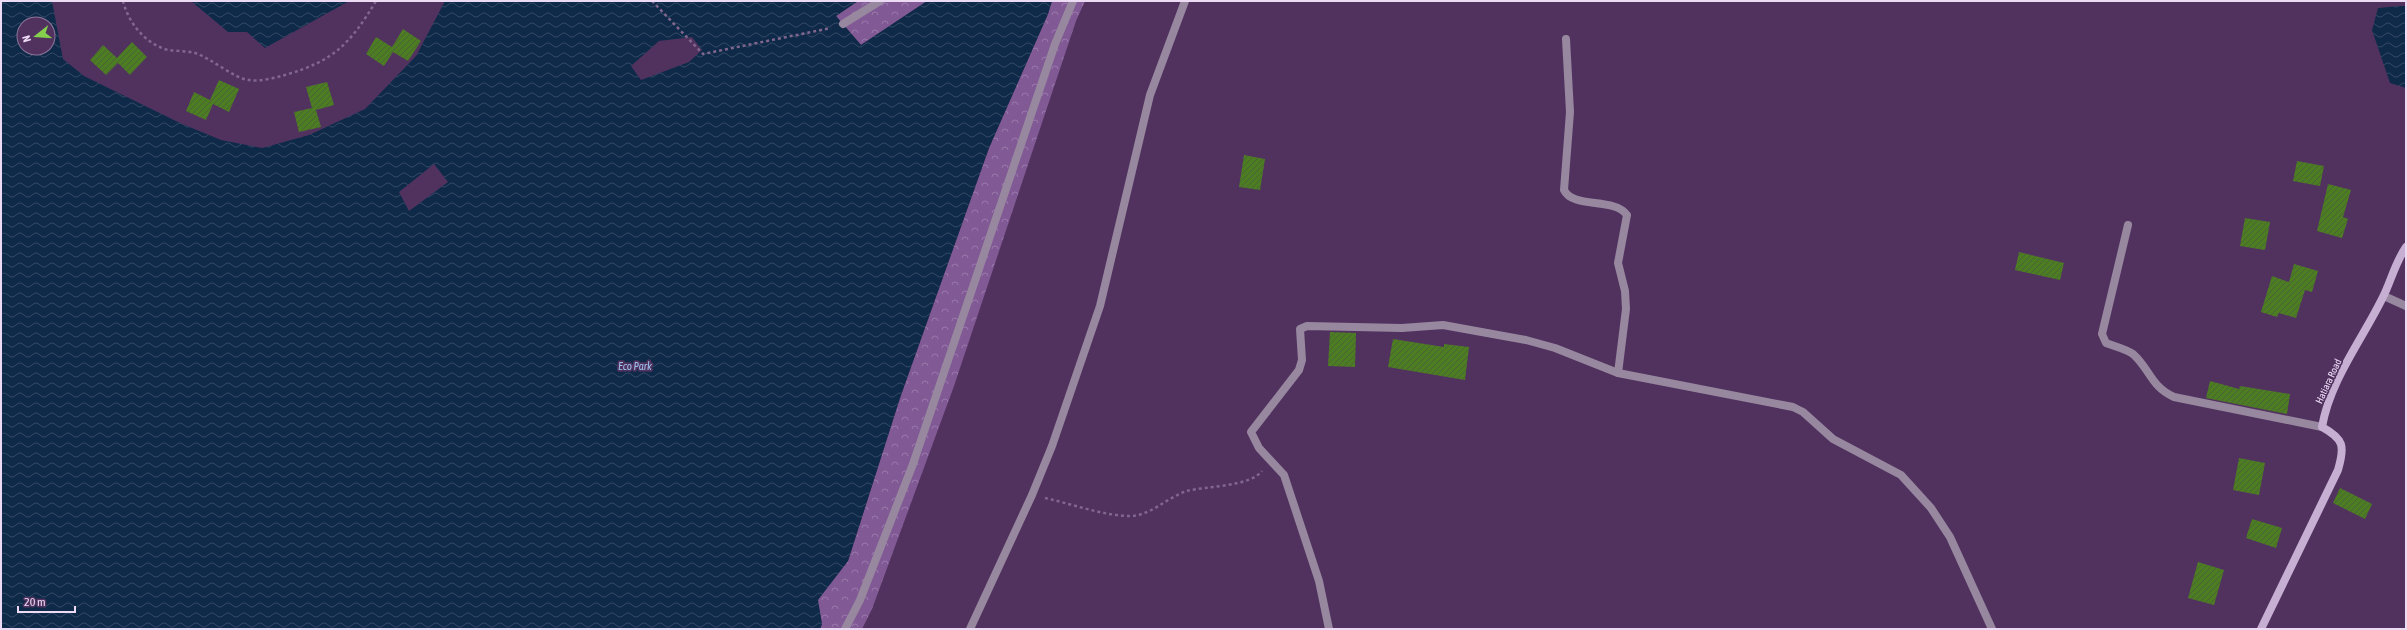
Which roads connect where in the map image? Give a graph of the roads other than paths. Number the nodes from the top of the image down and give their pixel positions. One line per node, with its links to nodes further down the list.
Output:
1 (880, 1): 4 (street)
2 (1073, 1): 12 (street)
3 (1185, 1): 13 (street)
4 (843, 24)
5 (1566, 39): 10 (street)
6 (2128, 226): 11 (street)
7 (2406, 247): 8 (street, Hatiara Road)
8 (2384, 296): 9 (street); 11 (street, Hatiara Road)
9 (2406, 306)
10 (1618, 373): 14 (street); 15 (street)
11 (2322, 427): 16 (street)
12 (845, 629)
13 (970, 629)
14 (1330, 629)
15 (1992, 629)
16 (2261, 629)

